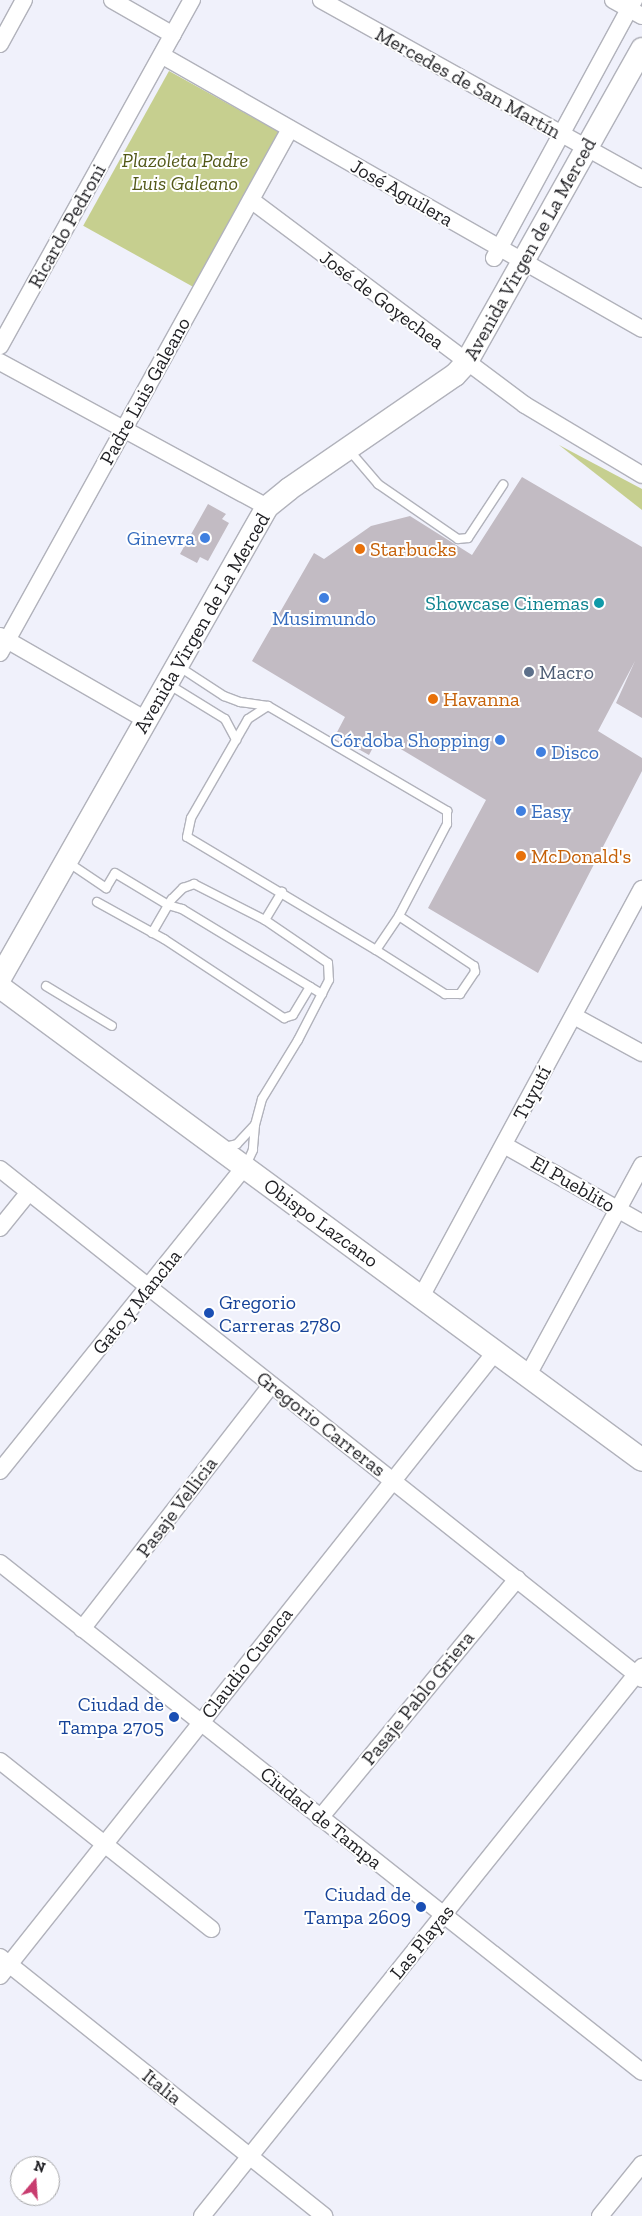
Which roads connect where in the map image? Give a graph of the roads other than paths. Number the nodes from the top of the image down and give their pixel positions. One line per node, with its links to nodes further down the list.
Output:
1 (24, 0): 8 (street)
2 (112, 0): 7 (street)
3 (192, 0): 7 (street, Ricardo Pedroni)
4 (321, 0): 12 (street, Mercedes de San Martín)
5 (613, 0): 6 (street)
6 (635, 8): 12 (street, Avenida Virgen de La Merced)
7 (173, 35): 10 (street, Ricardo Pedroni)
8 (0, 44)
9 (642, 49): 13 (main road, Avenida Virgen de La Merced)
10 (163, 56): 11 (street, José Aguilera); 19 (street, Ricardo Pedroni)
11 (290, 129): 15 (street, Padre Luis Galeano); 16 (street, José Aguilera)
12 (561, 135): 13 (street, Mercedes de San Martín); 16 (street, Avenida Virgen de La Merced)
13 (586, 149): 14 (street, Mercedes de San Martín); 17 (main road, Avenida Virgen de La Merced)
14 (642, 179)
15 (251, 200): 21 (street, José de Goyechea); 22 (street, Padre Luis Galeano)
16 (496, 253): 17 (street, José Aguilera)
17 (523, 262): 18 (street, José Aguilera); 21 (main road, Avenida Virgen de La Merced)
18 (642, 329)
19 (0, 346)
20 (0, 362): 22 (street)
21 (466, 363): 23 (main road, Avenida Virgen de La Merced); 24 (street, José de Goyechea)
22 (123, 429): 26 (street); 27 (street, Padre Luis Galeano)
23 (347, 449): 25 (lane); 26 (main road, Avenida Virgen de La Merced)
24 (642, 476)
25 (503, 485)
26 (267, 508): 28 (main road, Avenida Virgen de La Merced)
27 (2, 643): 30 (street)
28 (172, 674): 29 (lane); 30 (main road, Avenida Virgen de La Merced); 31 (lane)
29 (268, 706): 31 (lane); 37 (lane)
30 (146, 720): 32 (main road, Avenida Virgen de La Merced)
31 (236, 740): 34 (lane)
32 (67, 861): 36 (lane); 41 (main road, Avenida Virgen de La Merced)
33 (642, 889): 46 (street, Tuyutí)
34 (282, 892): 38 (lane); 40 (lane)
35 (97, 902): 39 (lane)
36 (168, 906): 38 (lane); 39 (lane); 44 (lane)
37 (399, 916): 40 (lane); 40 (lane)
38 (265, 920): 45 (lane, Gato y Mancha)
39 (152, 933): 44 (lane)
40 (376, 950)
41 (0, 978)
42 (46, 986): 47 (lane)
43 (0, 987): 51 (main road, Obispo Lazcano)
44 (310, 987): 45 (lane)
45 (322, 994): 49 (lane, Gato y Mancha)
46 (574, 1016): 48 (street); 50 (street, Tuyutí)
47 (112, 1026)
48 (642, 1053)
49 (255, 1125): 51 (lane, Gato y Mancha); 53 (lane, Gato y Mancha)
50 (504, 1145): 56 (street, El Pueblito); 60 (street, Tuyutí)
51 (218, 1148): 53 (main road, Obispo Lazcano)
52 (642, 1165): 56 (street)
53 (244, 1167): 59 (street, Gato y Mancha); 60 (main road, Obispo Lazcano)
54 (0, 1169): 55 (street, Gregorio Carreras)
55 (29, 1192): 58 (street); 59 (street, Gregorio Carreras)
56 (618, 1210): 57 (street, El Pueblito); 62 (street)
57 (642, 1224)
58 (0, 1228)
59 (150, 1286): 63 (street, Gregorio Carreras); 65 (street, Gato y Mancha)
60 (421, 1297): 61 (main road, Obispo Lazcano)
61 (496, 1351): 62 (main road, Obispo Lazcano); 66 (street, Claudio Cuenca)
62 (528, 1375): 64 (main road, Obispo Lazcano)
63 (272, 1384): 66 (street, Gregorio Carreras); 69 (street, Pasaje Vellicia)
64 (642, 1460)
65 (0, 1472)
66 (391, 1479): 68 (street, Gregorio Carreras); 71 (street, Claudio Cuenca)
67 (0, 1563): 69 (street, Ciudad de Tampa)
68 (517, 1578): 70 (street, Gregorio Carreras); 73 (street, Pasaje Pablo Griera)
69 (82, 1629): 71 (street, Ciudad de Tampa)
70 (640, 1673): 75 (street, Las Playas)
71 (200, 1722): 73 (street, Ciudad de Tampa); 74 (street, Claudio Cuenca)
72 (0, 1761): 74 (street)
73 (320, 1818): 75 (street, Ciudad de Tampa)
74 (104, 1844): 76 (street); 77 (street, Claudio Cuenca)
75 (443, 1916): 78 (street, Ciudad de Tampa); 79 (street, Las Playas)
76 (212, 1929)
77 (3, 1965): 79 (street, Italia)
78 (642, 2072)
79 (248, 2157): 81 (street, Las Playas); 82 (street, Italia)
80 (642, 2164): 83 (street)
81 (202, 2216)
82 (324, 2216)
83 (600, 2216)

